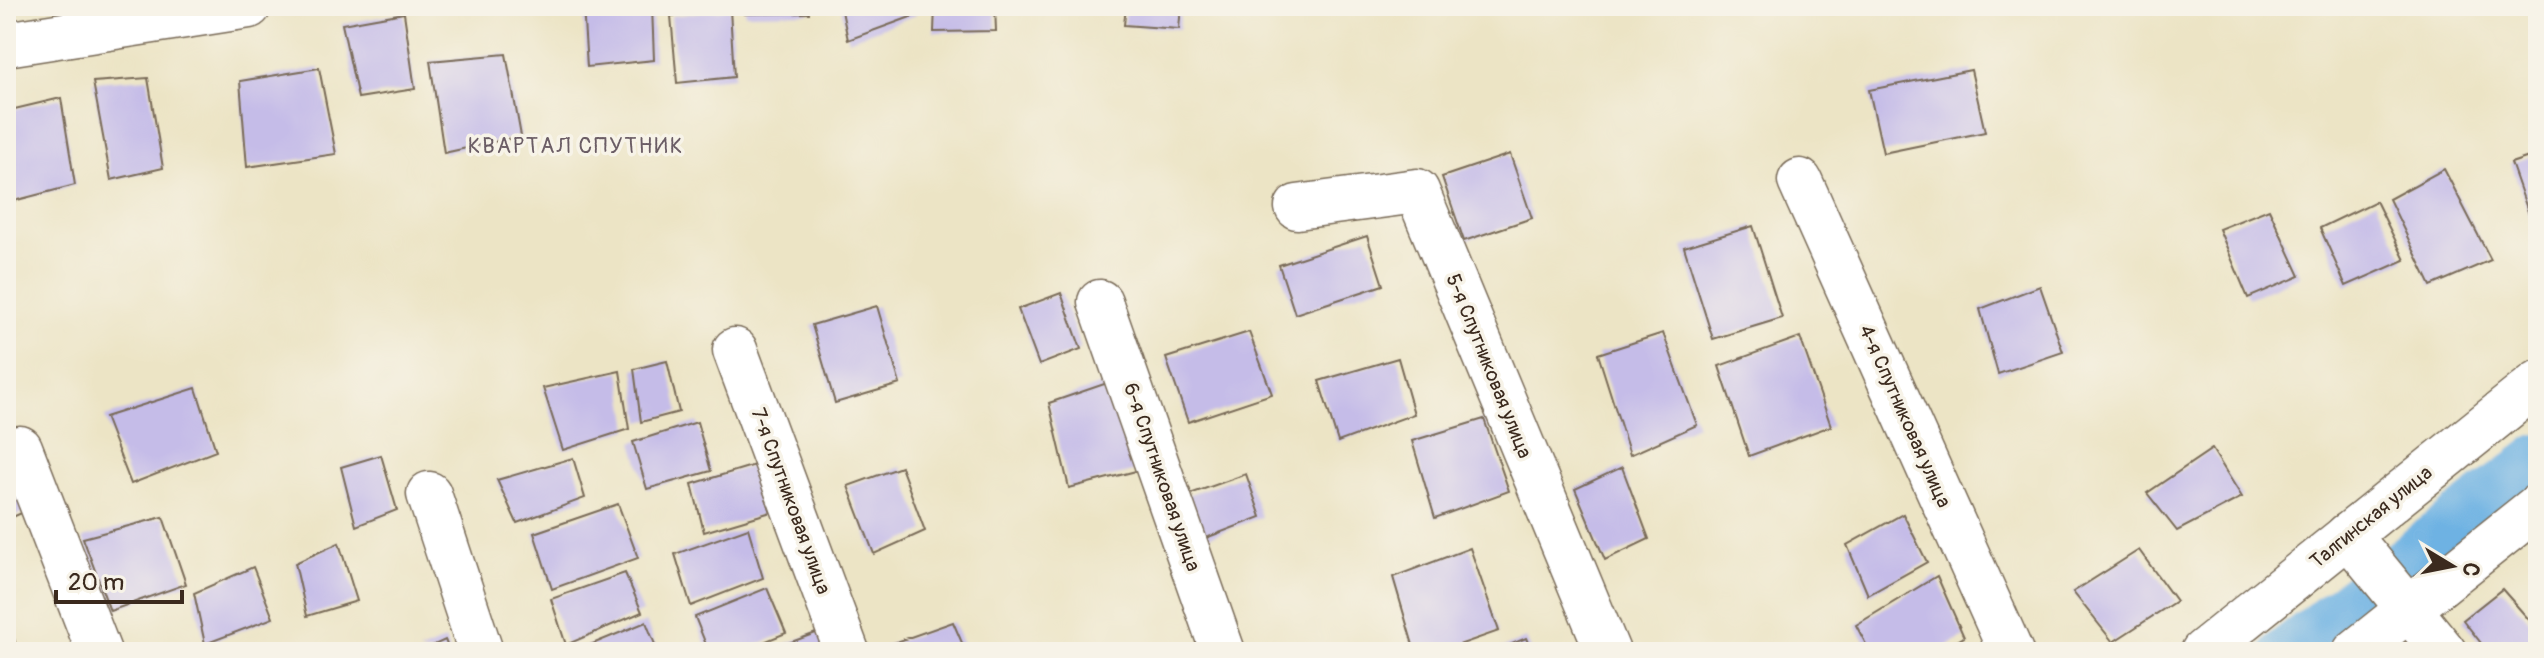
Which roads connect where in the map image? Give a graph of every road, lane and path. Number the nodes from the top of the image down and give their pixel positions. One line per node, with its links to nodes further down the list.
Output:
1 (249, 6): 2 (street)
2 (6, 44)
3 (1800, 181): 18 (street, 4-я Спутниковая улица)
4 (1297, 207): 17 (street, 5-я Спутниковая улица)
5 (1100, 302): 16 (street, 6-я Спутниковая улица)
6 (735, 350): 15 (street, 7-я Спутниковая улица)
7 (2538, 383): 11 (street, Талгинская улица)
8 (20, 448): 13 (street)
9 (429, 494): 14 (street)
10 (2538, 506): 12 (street)
11 (2357, 545): 12 (street); 19 (street, Талгинская улица)
12 (2405, 603): 20 (street); 21 (street)
13 (99, 652)
14 (481, 652)
15 (847, 652)
16 (1223, 652)
17 (1608, 652)
18 (2011, 652)
19 (2203, 652)
20 (2355, 652)
21 (2444, 652)

